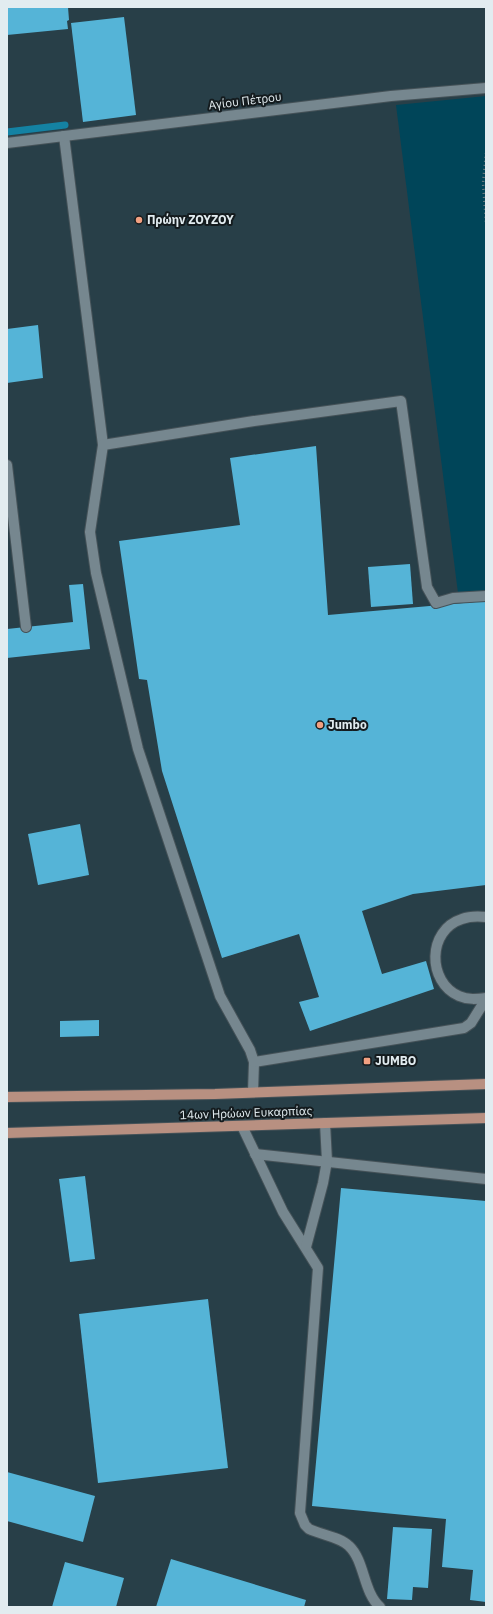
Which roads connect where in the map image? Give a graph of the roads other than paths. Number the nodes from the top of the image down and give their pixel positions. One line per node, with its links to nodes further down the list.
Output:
1 (486, 88): 2 (street, Αγίου Πέτρου)
2 (64, 136): 3 (street, Αγίου Πέτρου); 4 (street)
3 (7, 143)
4 (103, 445): 6 (street); 9 (street)
5 (7, 465): 7 (street)
6 (486, 596)
7 (26, 627)
8 (486, 917): 9 (street)
9 (254, 1062): 11 (street)
10 (486, 1084): 11 (main road, 14ων Ηρώων Ευκαρπίας)
11 (253, 1092): 12 (main road, 14ων Ηρώων Ευκαρπίας)
12 (7, 1097)
13 (486, 1118): 14 (main road, 14ων Ηρώων Ευκαρπίας)
14 (325, 1123): 15 (main road, 14ων Ηρώων Ευκαρπίας); 18 (street)
15 (242, 1126): 16 (main road, 14ων Ηρώων Ευκαρπίας); 17 (street)
16 (7, 1133)
17 (255, 1154): 18 (street); 20 (street)
18 (327, 1161): 19 (street); 20 (street)
19 (486, 1179)
20 (306, 1247): 21 (street)
21 (380, 1607)

